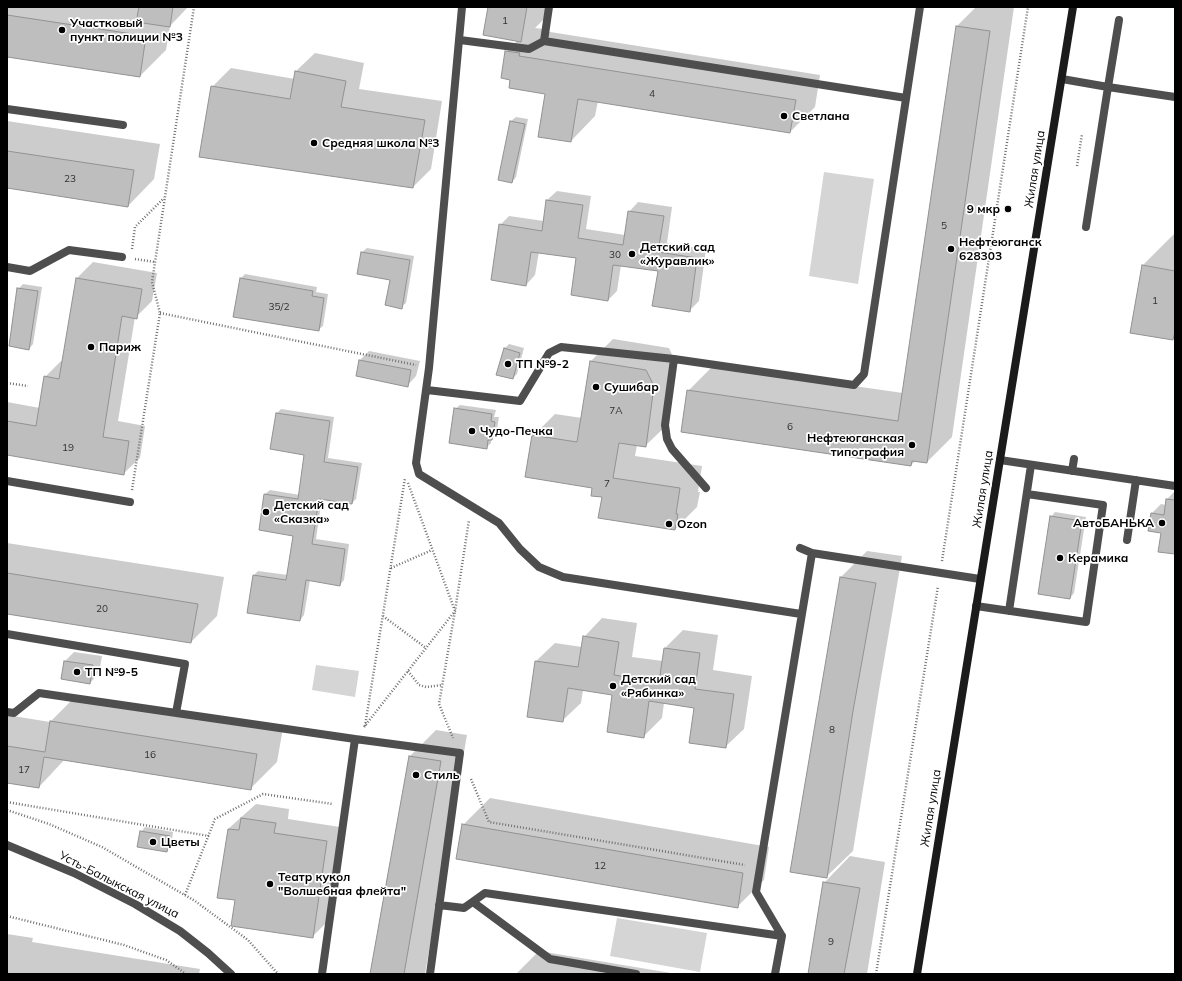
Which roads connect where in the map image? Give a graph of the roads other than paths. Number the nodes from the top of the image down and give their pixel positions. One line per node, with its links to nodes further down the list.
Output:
1 (462, 7): 6 (street)
2 (549, 7): 7 (street)
3 (920, 7): 11 (street)
4 (1073, 7): 8 (main road, Жилая улица)
5 (1119, 20): 9 (street)
6 (460, 40): 7 (street); 18 (street)
7 (544, 41): 11 (street)
8 (1062, 79): 9 (street); 20 (main road, Жилая улица)
9 (1108, 87): 10 (street); 14 (street)
10 (1175, 97)
11 (906, 98): 17 (street)
12 (7, 108): 13 (street)
13 (123, 125)
14 (1086, 227)
15 (127, 258): 16 (street)
16 (7, 267)
17 (674, 359): 18 (street); 26 (street)
18 (427, 390): 35 (street)
19 (1074, 459): 22 (street)
20 (1000, 460): 21 (street); 32 (main road, Жилая улица)
21 (1031, 464): 22 (street); 27 (street)
22 (1072, 471): 23 (street)
23 (1136, 480): 25 (street); 29 (street)
24 (7, 481): 28 (street)
25 (1175, 486)
26 (706, 488)
27 (1027, 494): 34 (street); 34 (street)
28 (130, 502)
29 (1127, 540)
30 (800, 548): 31 (street)
31 (812, 553): 32 (street); 35 (street)
32 (980, 578): 33 (main road, Жилая улица)
33 (976, 606): 34 (street); 49 (main road, Жилая улица)
34 (1009, 611)
35 (801, 614): 43 (street)
36 (7, 634): 38 (street)
37 (7, 712): 38 (street)
38 (176, 712): 39 (street)
39 (355, 738): 42 (street); 45 (street)
40 (7, 845): 44 (street, Усть-Балыкская улица)
41 (473, 902): 42 (street); 43 (street); 47 (street)
42 (440, 905): 46 (street)
43 (782, 936): 48 (street)
44 (231, 974)
45 (322, 974)
46 (430, 974)
47 (636, 974)
48 (775, 974)
49 (917, 974)

